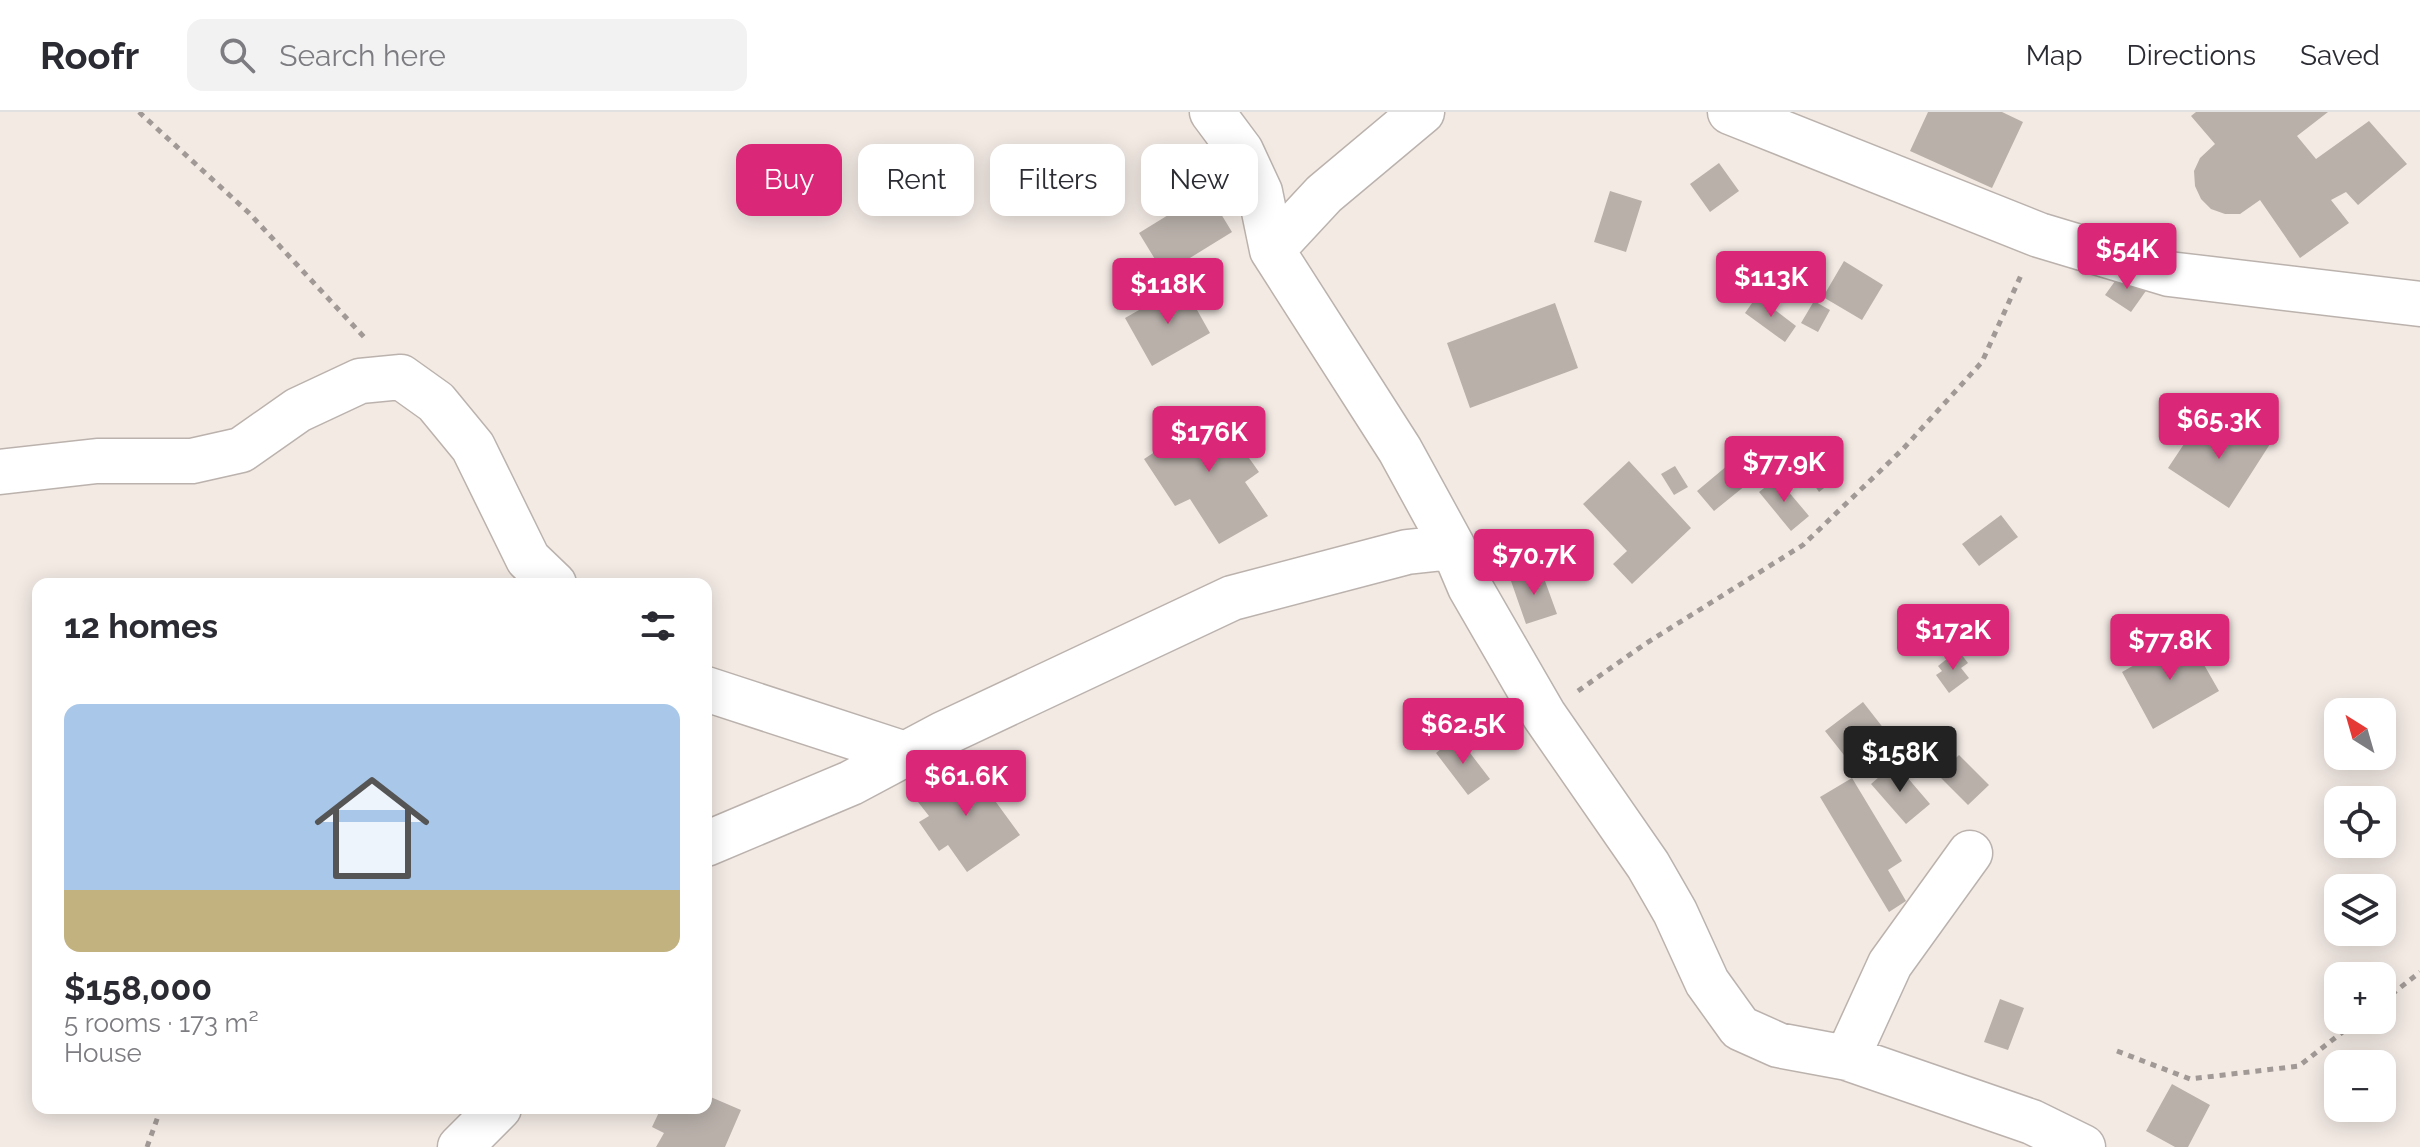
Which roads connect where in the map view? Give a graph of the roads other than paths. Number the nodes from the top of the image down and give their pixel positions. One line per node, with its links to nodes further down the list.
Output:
1 (1212, 112): 4 (street)
2 (1422, 112): 4 (street)
3 (1730, 112): 5 (street)
4 (1272, 250): 7 (street)
5 (2420, 304)
6 (0, 472): 8 (street)
7 (1453, 547): 10 (street); 13 (street)
8 (548, 578)
9 (712, 691): 10 (street)
10 (905, 754): 11 (street)
11 (712, 841)
12 (1970, 853): 13 (street)
13 (1847, 1058): 16 (street)
14 (493, 1114): 15 (street)
15 (460, 1147)
16 (2083, 1147)

